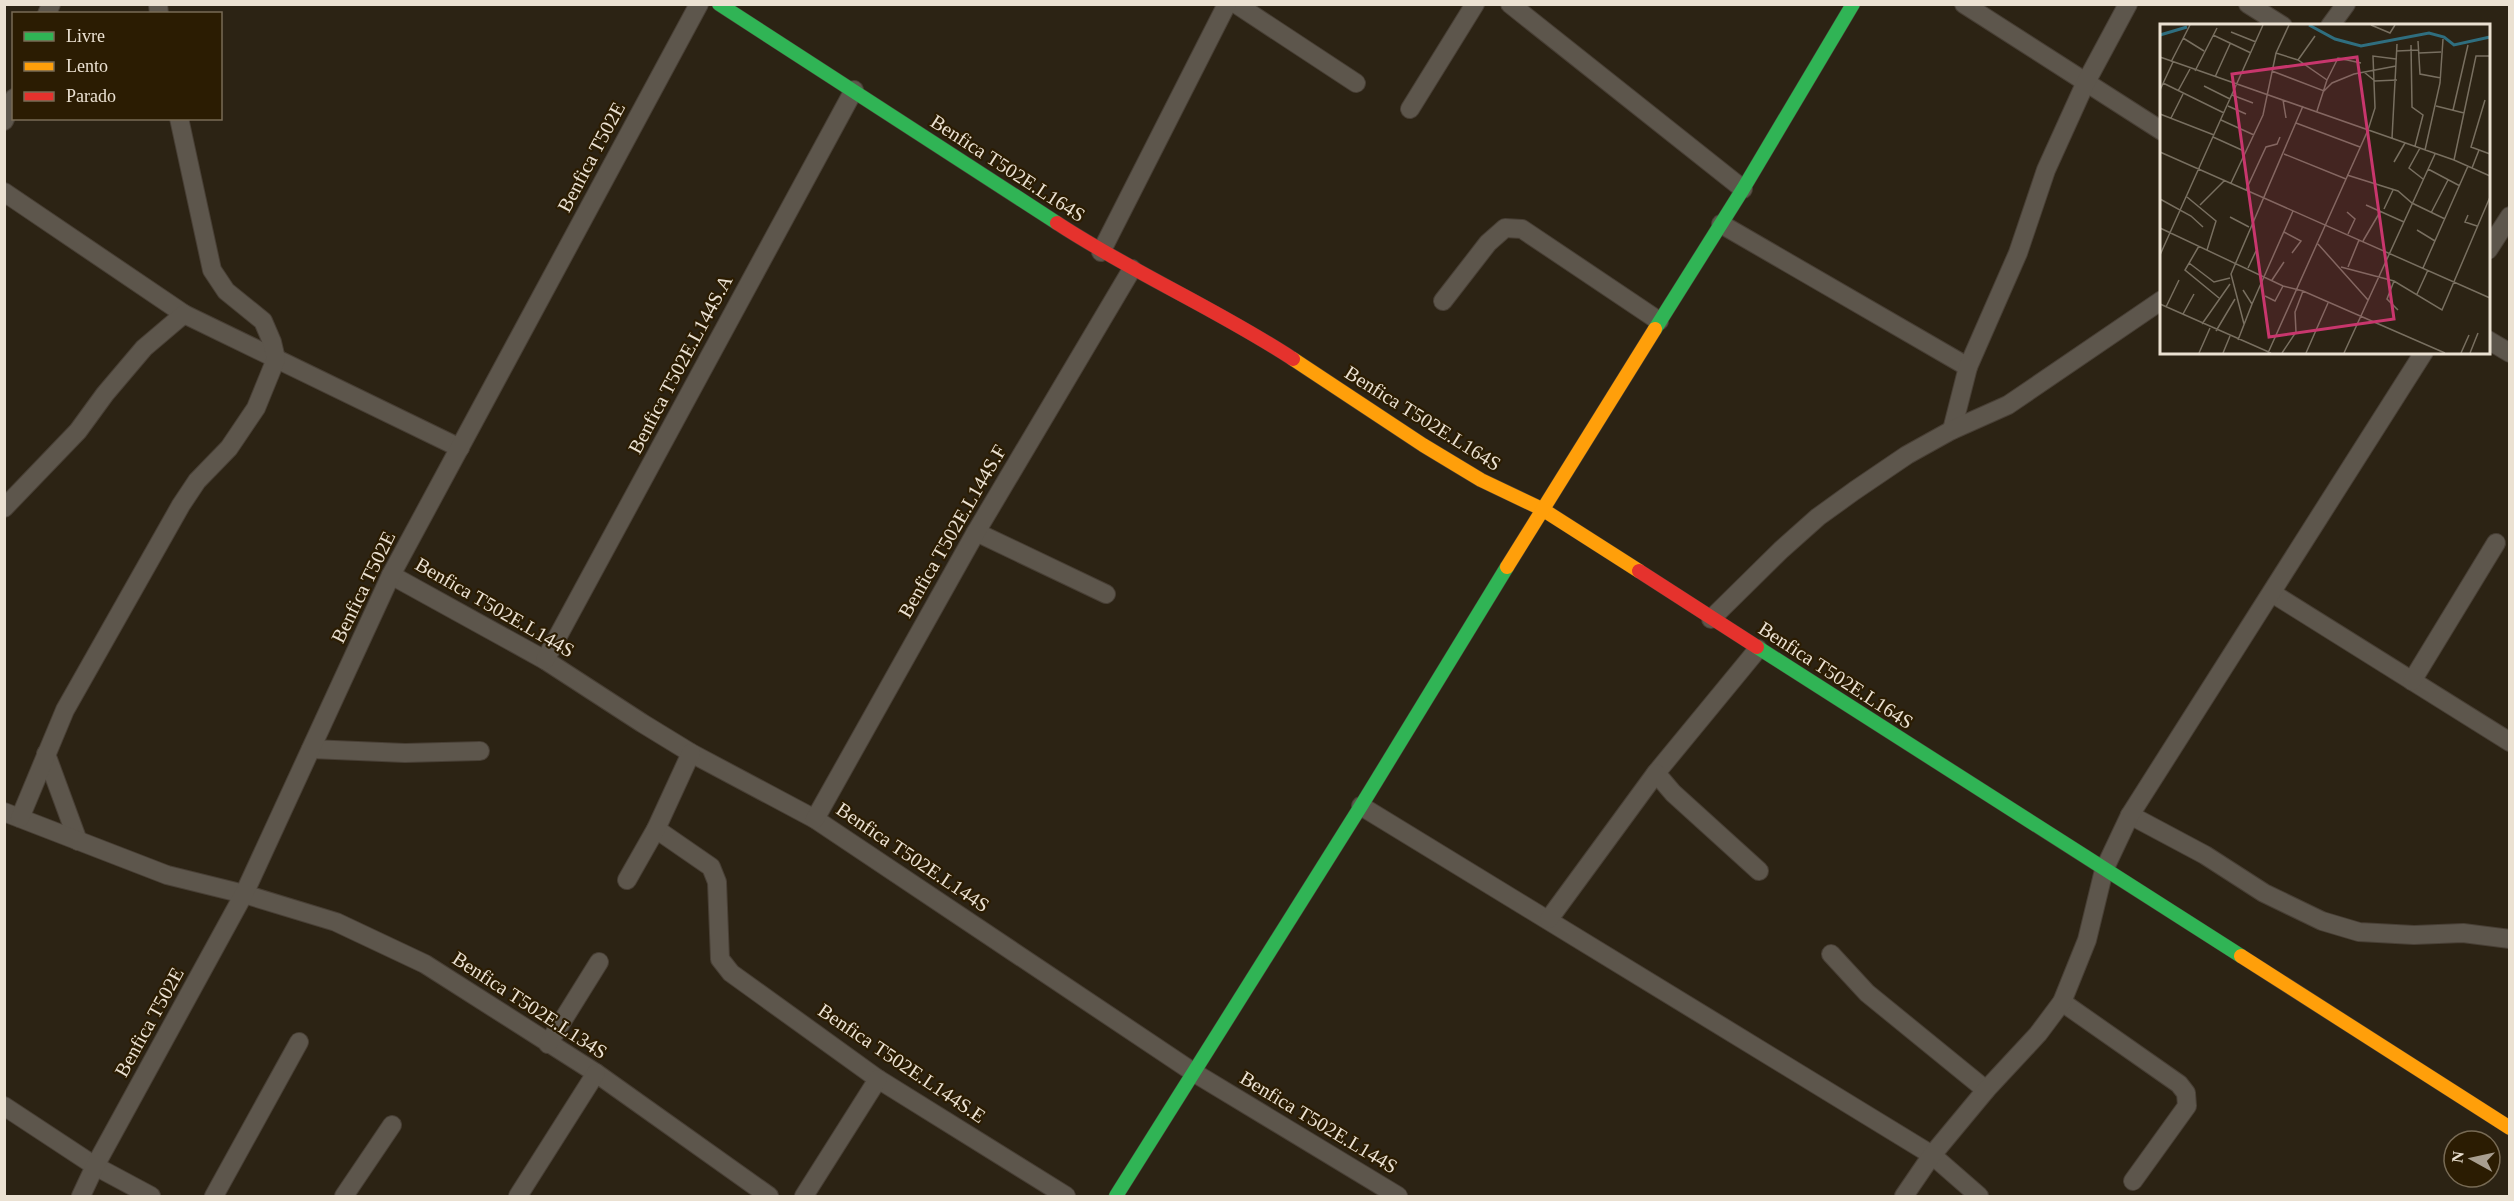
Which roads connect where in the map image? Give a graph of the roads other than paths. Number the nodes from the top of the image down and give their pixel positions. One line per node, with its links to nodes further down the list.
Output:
1 (699, 4): 39 (street, Benfica T502E)
2 (719, 4): 16 (street, Benfica T502E.L164S)
3 (1227, 4): 27 (street)
4 (1236, 4): 14 (street)
5 (1475, 4): 18 (street)
6 (1510, 4): 22 (street)
7 (1853, 4): 22 (street)
8 (1964, 4): 15 (street)
9 (2128, 4): 15 (street)
10 (2248, 4): 12 (street)
11 (2346, 4): 13 (street)
12 (2280, 24)
13 (2331, 24)
14 (1356, 83)
15 (2085, 84): 21 (street); 37 (street)
16 (854, 90): 27 (street, Benfica T502E.L164S); 49 (street, Benfica T502E.L144S.A)
17 (12, 103): 20 (street)
18 (1410, 109)
19 (179, 120): 36 (street)
20 (4, 121)
21 (2160, 130)
22 (1743, 189): 25 (street)
23 (4, 192): 31 (street)
24 (2510, 216): 26 (street)
25 (1722, 224): 32 (street); 37 (street)
26 (2490, 247)
27 (1101, 252): 28 (street, Benfica T502E.L164S)
28 (1132, 269): 41 (street, Benfica T502E.L164S); 42 (street, Benfica T502E.L144S.F)
29 (1443, 301): 32 (street)
30 (2160, 301): 38 (street)
31 (184, 314): 36 (street); 40 (street)
32 (1659, 321): 41 (street)
33 (2490, 341): 34 (street)
34 (2510, 353)
35 (2423, 354): 45 (street)
36 (276, 359): 39 (street); 55 (street)
37 (1968, 368): 38 (street)
38 (1952, 430): 47 (street)
39 (460, 448): 44 (street, Benfica T502E)
40 (4, 508)
41 (1542, 509): 47 (street, Benfica T502E.L164S); 57 (street)
42 (976, 532): 46 (street); 60 (street, Benfica T502E.L144S.F)
43 (2496, 543): 50 (street)
44 (392, 575): 49 (street, Benfica T502E.L144S); 52 (street, Benfica T502E)
45 (2272, 593): 50 (street); 59 (street)
46 (1106, 594)
47 (1711, 619): 48 (street, Benfica T502E.L164S)
48 (1758, 649): 56 (street); 63 (street, Benfica T502E.L164S)
49 (545, 660): 54 (street, Benfica T502E.L144S)
50 (2412, 681): 51 (street)
51 (2510, 742)
52 (311, 749): 53 (street); 66 (street, Benfica T502E)
53 (480, 751)
54 (691, 753): 60 (street, Benfica T502E.L144S); 61 (street)
55 (46, 754): 58 (street); 62 (street)
56 (1656, 773): 64 (street); 67 (street)
57 (1361, 806): 67 (street); 74 (street)
58 (12, 815): 62 (street, Benfica T502E.L134S)
59 (2130, 815): 63 (street); 68 (street)
60 (814, 819): 74 (street, Benfica T502E.L144S)
61 (656, 829): 65 (street); 76 (street, Benfica T502E.L144S.E)
62 (78, 841): 66 (street, Benfica T502E.L134S)
63 (2104, 870): 71 (street); 80 (street, Benfica T502E.L164S)
64 (1759, 871)
65 (627, 880)
66 (244, 894): 73 (street, Benfica T502E.L134S); 82 (street, Benfica T502E)
67 (1548, 919): 81 (street)
68 (2510, 939)
69 (1831, 954): 77 (street)
70 (599, 962): 73 (street)
71 (2062, 1002): 77 (street); 83 (street)
72 (299, 1042): 87 (street)
73 (548, 1044): 75 (street, Benfica T502E.L134S)
74 (1193, 1072): 93 (street); 94 (street, Benfica T502E.L144S)
75 (596, 1073): 84 (street, Benfica T502E.L134S); 89 (street)
76 (878, 1079): 91 (street); 92 (street, Benfica T502E.L144S.E)
77 (1986, 1090): 81 (street)
78 (4, 1106): 82 (street)
79 (392, 1125): 88 (street)
80 (2510, 1128)
81 (1932, 1155): 95 (street); 96 (street)
82 (95, 1166): 85 (street, Benfica T502E); 86 (street)
83 (2133, 1181)
84 (740, 1189): 90 (street, Benfica T502E.L134S)
85 (81, 1197)
86 (151, 1197)
87 (214, 1197)
88 (344, 1197)
89 (518, 1197)
90 (769, 1197)
91 (804, 1197)
92 (1066, 1197)
93 (1116, 1197)
94 (1398, 1197)
95 (1904, 1197)
96 (1979, 1197)

